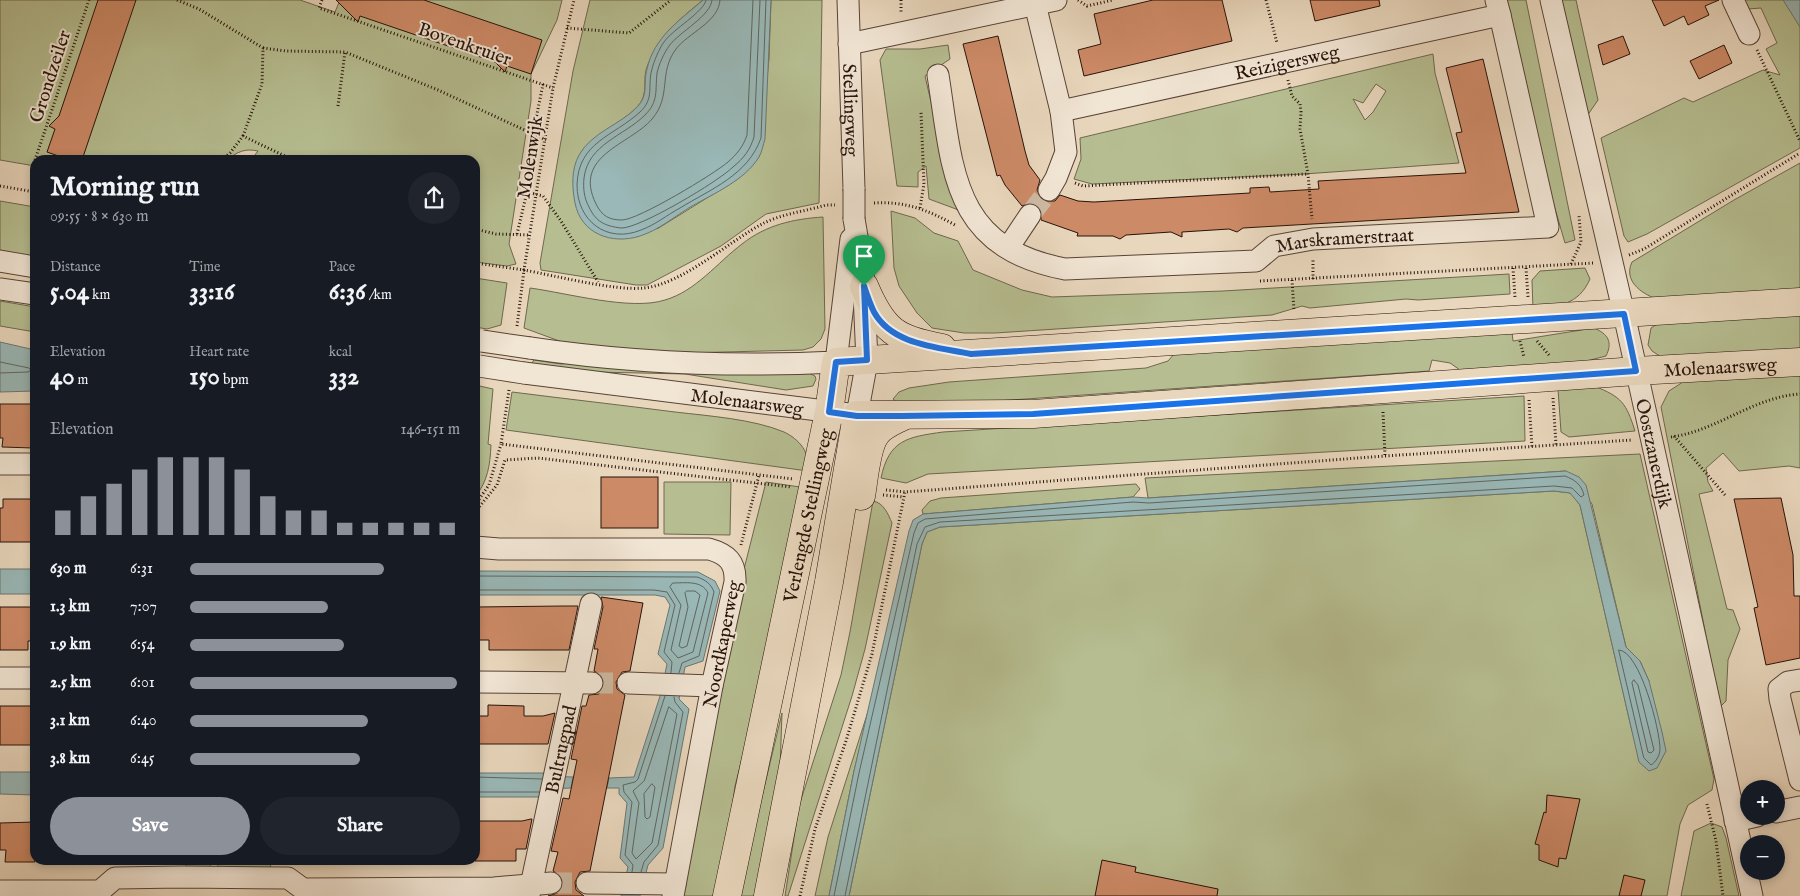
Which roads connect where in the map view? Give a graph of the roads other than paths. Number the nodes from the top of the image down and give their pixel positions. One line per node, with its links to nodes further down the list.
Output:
1 (848, 0): 8 (street, Stellingweg)
2 (1056, 0): 5 (street)
3 (1551, 0): 21 (street, Oostzanerdijk)
4 (1733, 0): 7 (street)
5 (1035, 3): 8 (street); 10 (street)
6 (1498, 7): 10 (street, Reizigersweg); 14 (street, Marskramerstraat)
7 (1750, 34)
8 (849, 44): 13 (street, Stellingweg, bridge)
9 (938, 76): 14 (street, Marskramerstraat)
10 (1061, 111): 11 (street)
11 (1053, 184)
12 (1030, 215): 14 (street)
13 (854, 219): 17 (street, Verlengde Stellingweg); 25 (street, Verlengde Stellingweg)
14 (1008, 248)
15 (0, 261): 16 (street)
16 (30, 266)
17 (864, 286): 23 (main road); 24 (street, Verlengde Stellingweg)
18 (0, 289): 19 (street)
19 (30, 293)
20 (1800, 302): 21 (main road, Molenaarsweg)
21 (1624, 314): 23 (main road, Molenaarsweg); 28 (street, Oostzanerdijk)
22 (480, 341): 25 (street, Molenaarsweg, bridge)
23 (971, 354): 24 (main road, Molenaarsweg)
24 (867, 360): 25 (main road, Molenaarsweg); 30 (street, Verlengde Stellingweg)
25 (836, 362): 29 (main road, Verlengde Stellingweg)
26 (1800, 362): 28 (main road, Molenaarsweg)
27 (480, 367): 29 (street, Molenaarsweg, bridge)
28 (1636, 371): 31 (main road, Molenaarsweg); 48 (street, Oostzanerdijk)
29 (829, 412): 30 (street, Molenaarsweg); 53 (main road, Verlengde Stellingweg)
30 (857, 416): 31 (main road, Molenaarsweg); 35 (main road, Verlengde Stellingweg)
31 (902, 416): 35 (main road)
32 (0, 464): 33 (street)
33 (30, 464)
34 (480, 547): 43 (street, Noordkaperweg)
35 (829, 582): 54 (main road, Verlengde Stellingweg)
36 (591, 604): 41 (street, Bultrugpad)
37 (0, 678): 38 (street)
38 (30, 678)
39 (1800, 680): 44 (street)
40 (480, 682): 41 (street)
41 (583, 683): 50 (street, Bultrugpad)
42 (628, 683): 43 (street)
43 (703, 686): 51 (street, Noordkaperweg)
44 (1800, 780)
45 (1800, 807): 46 (street)
46 (1785, 810)
47 (1740, 820): 48 (street)
48 (1734, 821): 55 (street, Oostzanerdijk)
49 (587, 883): 51 (street)
50 (537, 887): 52 (street)
51 (674, 890)
52 (0, 891)
53 (727, 896)
54 (768, 896)
55 (1752, 896)

